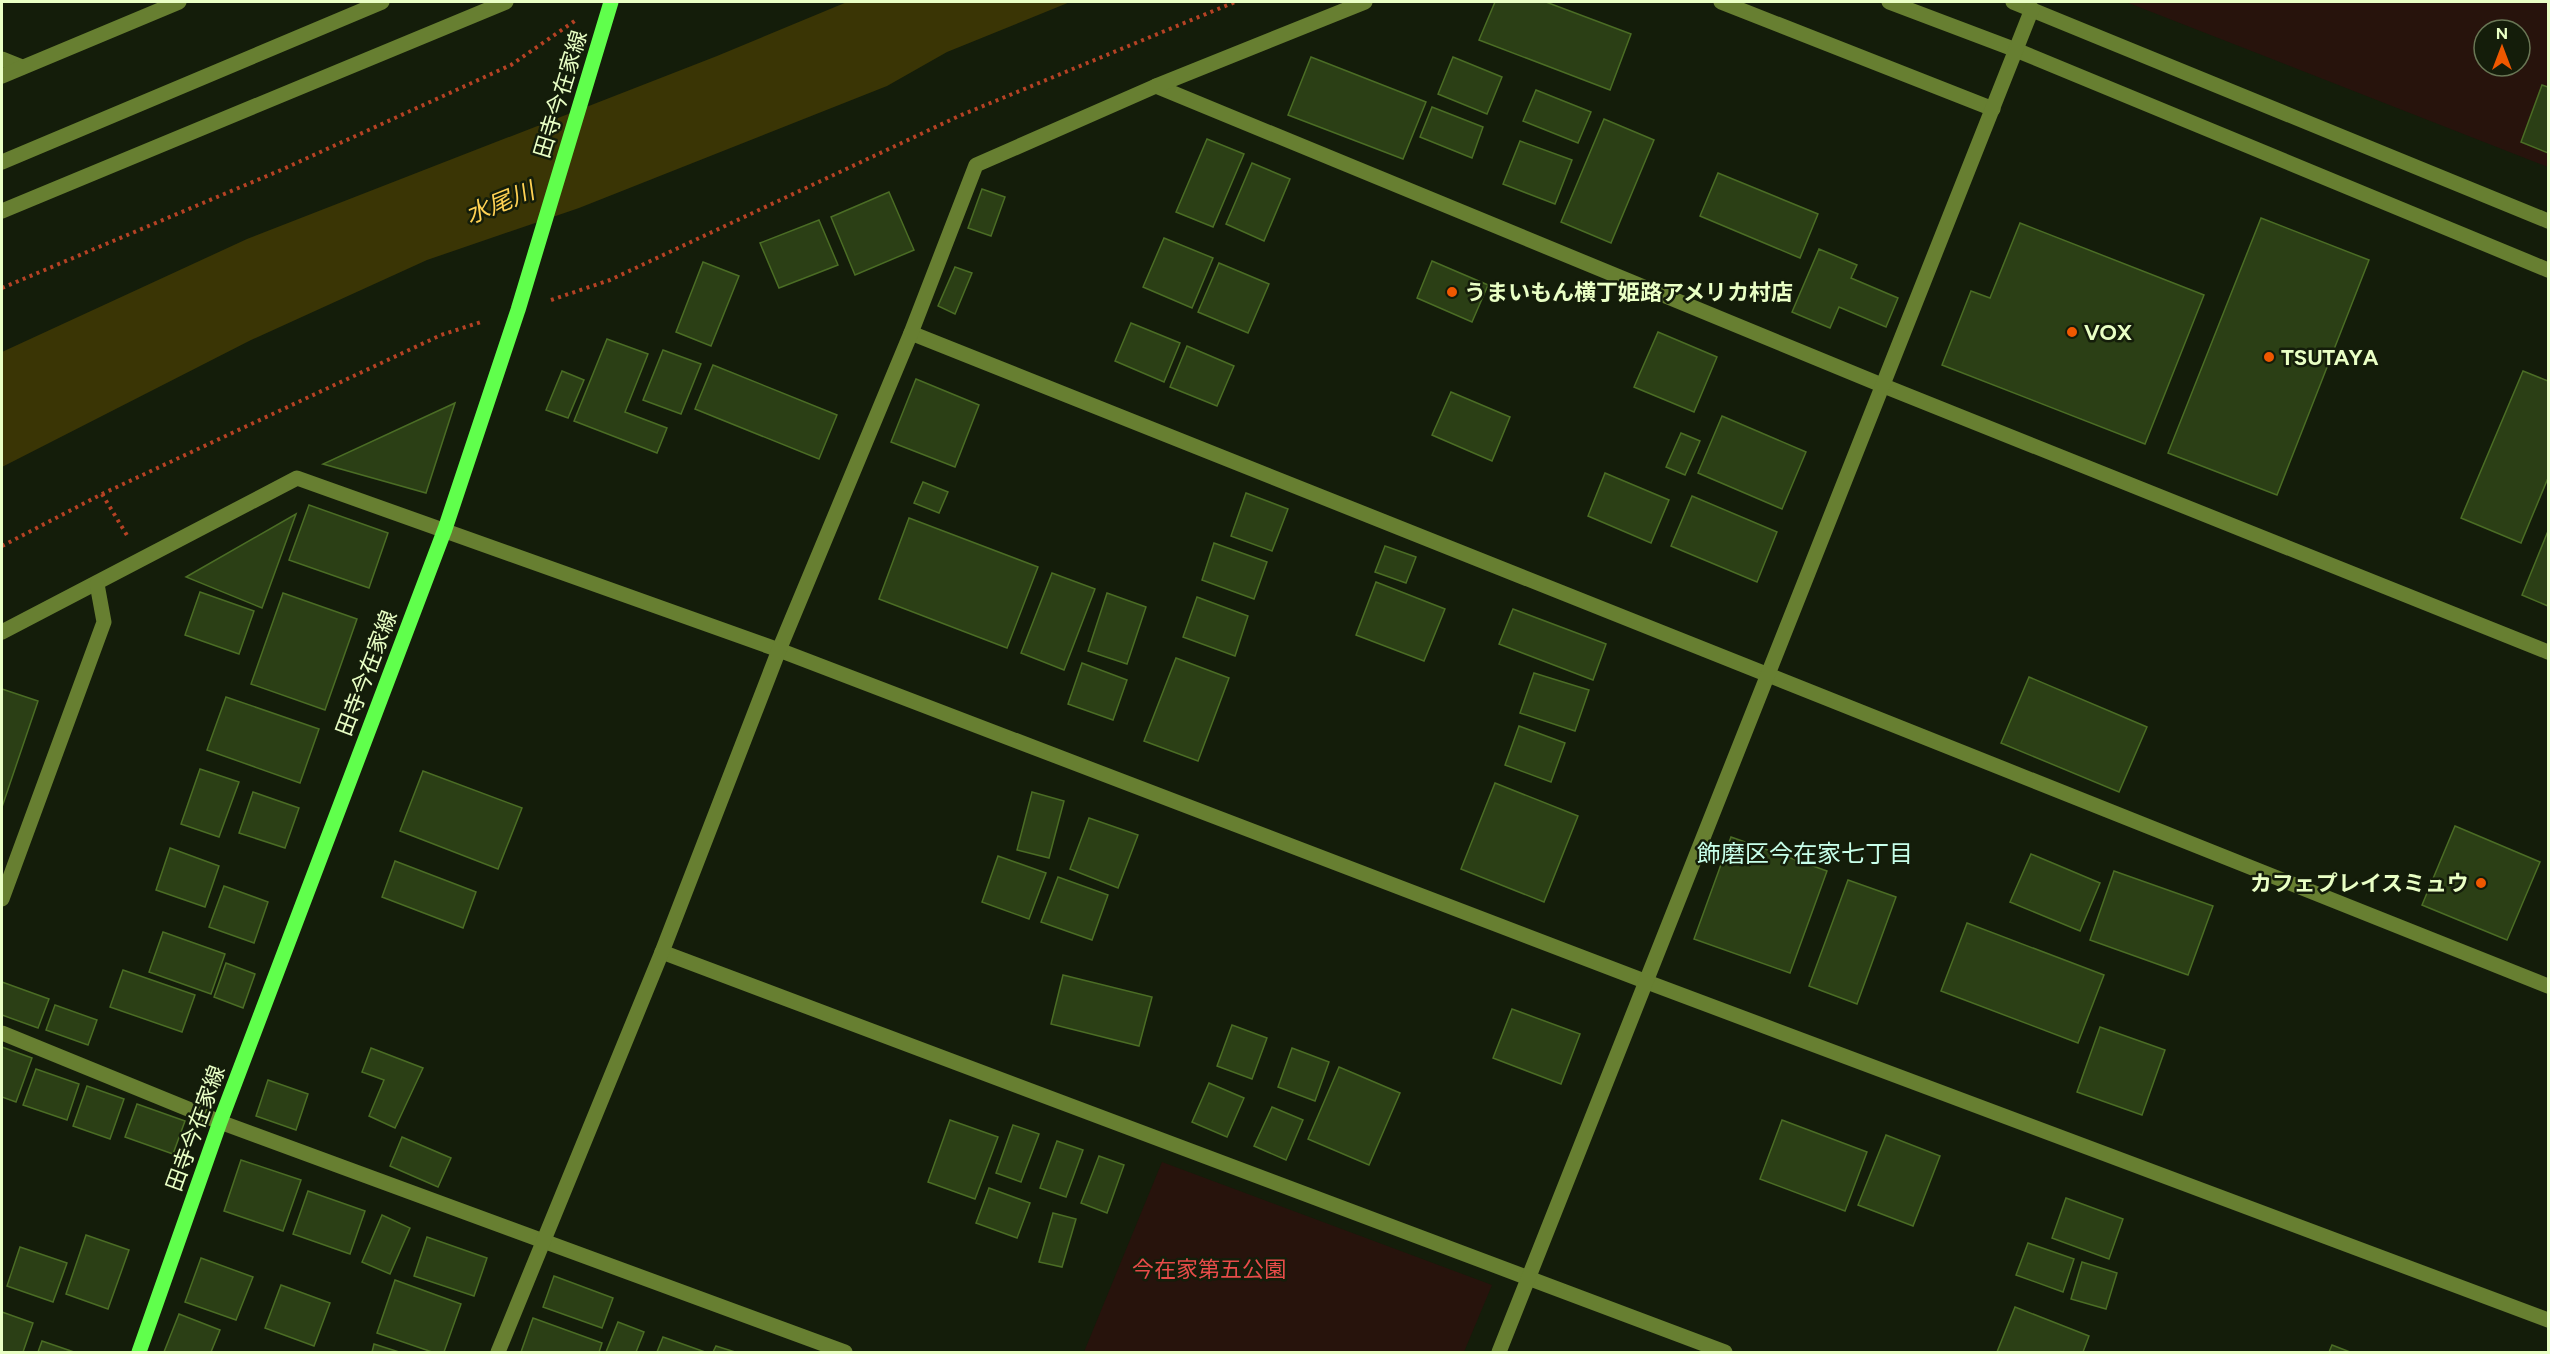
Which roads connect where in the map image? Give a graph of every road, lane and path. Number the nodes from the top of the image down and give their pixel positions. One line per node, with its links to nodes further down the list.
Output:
1 (179, 2): 14 (street)
2 (382, 2): 18 (street)
3 (506, 2): 19 (street)
4 (611, 2): 23 (main road, 田寺今在家線)
5 (1235, 2): 23 (path)
6 (1365, 2): 16 (street)
7 (1721, 2): 17 (street)
8 (1889, 2): 12 (street)
9 (2013, 2): 10 (street)
10 (2032, 9): 12 (street); 20 (street)
11 (583, 14): 22 (path)
12 (2016, 50): 17 (street); 21 (street)
13 (2, 59): 14 (street)
14 (22, 67): 15 (street)
15 (2, 76)
16 (1156, 86): 24 (street); 25 (street)
17 (1993, 109): 25 (street)
18 (2, 162)
19 (2, 211)
20 (2548, 221)
21 (2548, 270)
22 (2, 288)
23 (518, 310): 26 (path); 27 (main road, 田寺今在家線)
24 (911, 333): 32 (street); 34 (street)
25 (1884, 386): 33 (street); 34 (street)
26 (102, 494): 28 (path); 29 (path)
27 (445, 530): 29 (street); 32 (street); 40 (main road, 田寺今在家線)
28 (2, 546)
29 (142, 558): 30 (street)
30 (97, 584): 31 (street); 35 (street)
31 (2, 632)
32 (779, 650): 36 (street); 37 (street)
33 (2548, 651)
34 (1768, 675): 37 (street); 38 (street)
35 (2, 899)
36 (662, 952): 41 (street); 42 (street)
37 (1647, 982): 42 (street); 43 (street)
38 (2548, 987)
39 (2, 1033): 40 (street)
40 (220, 1122): 41 (street); 44 (main road, 田寺今在家線)
41 (543, 1242): 45 (street); 46 (street)
42 (1530, 1279): 47 (street); 48 (street)
43 (2548, 1320)
44 (139, 1353)
45 (498, 1353)
46 (845, 1353)
47 (1499, 1353)
48 (1725, 1353)

